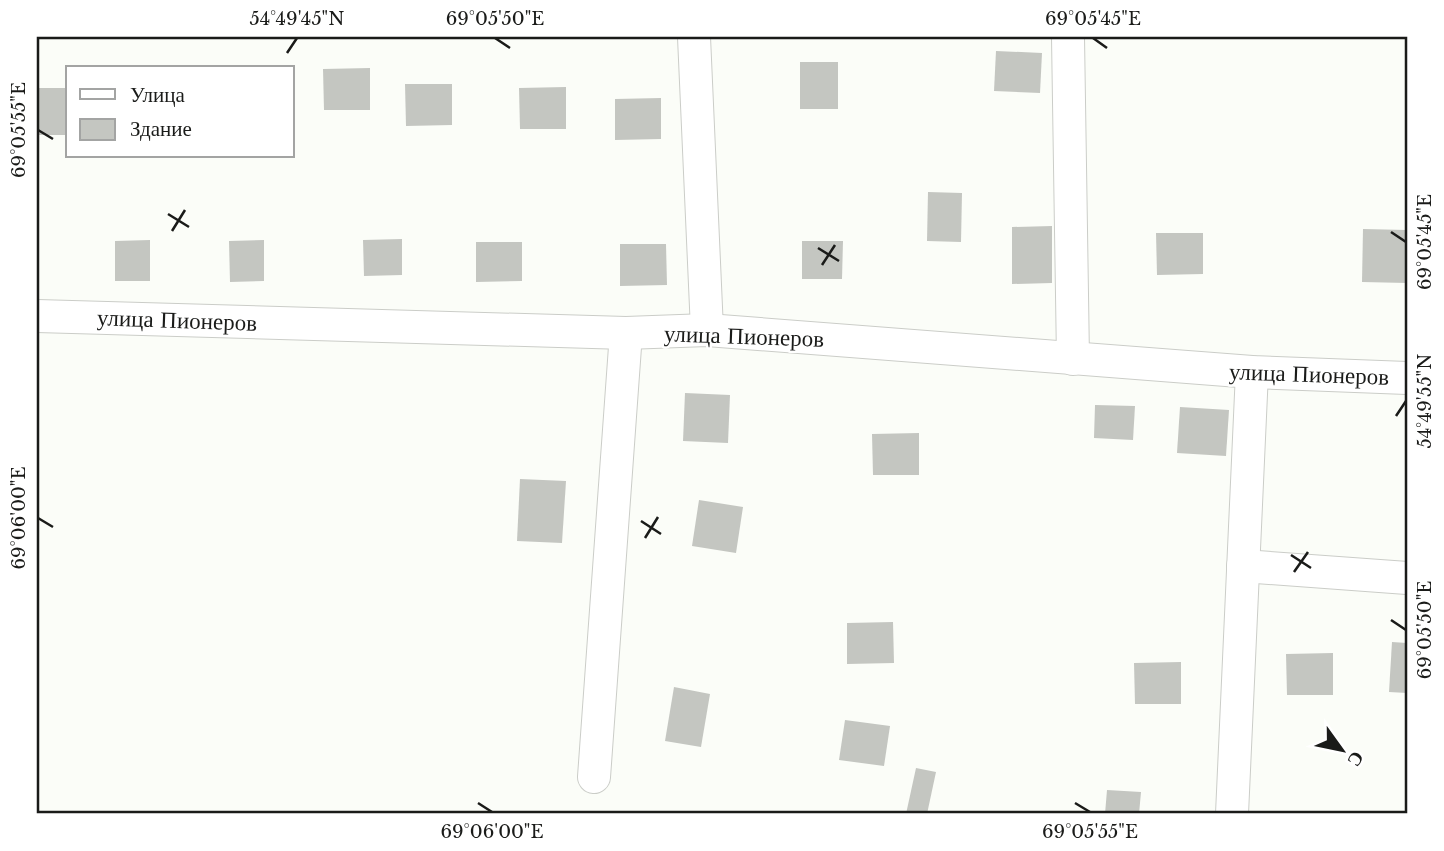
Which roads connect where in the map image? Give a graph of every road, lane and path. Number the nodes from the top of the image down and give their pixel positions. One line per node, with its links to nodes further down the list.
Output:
1 (694, 37): 4 (street)
2 (1068, 37): 6 (street)
3 (37, 316): 5 (street, улица Пионеров)
4 (707, 330): 5 (street, улица Пионеров); 6 (street, улица Пионеров)
5 (626, 333): 11 (street)
6 (1073, 359): 7 (street, улица Пионеров)
7 (1252, 372): 8 (street, улица Пионеров); 9 (street)
8 (1407, 378)
9 (1243, 566): 10 (street); 12 (street)
10 (1407, 578)
11 (594, 777)
12 (1237, 813)

